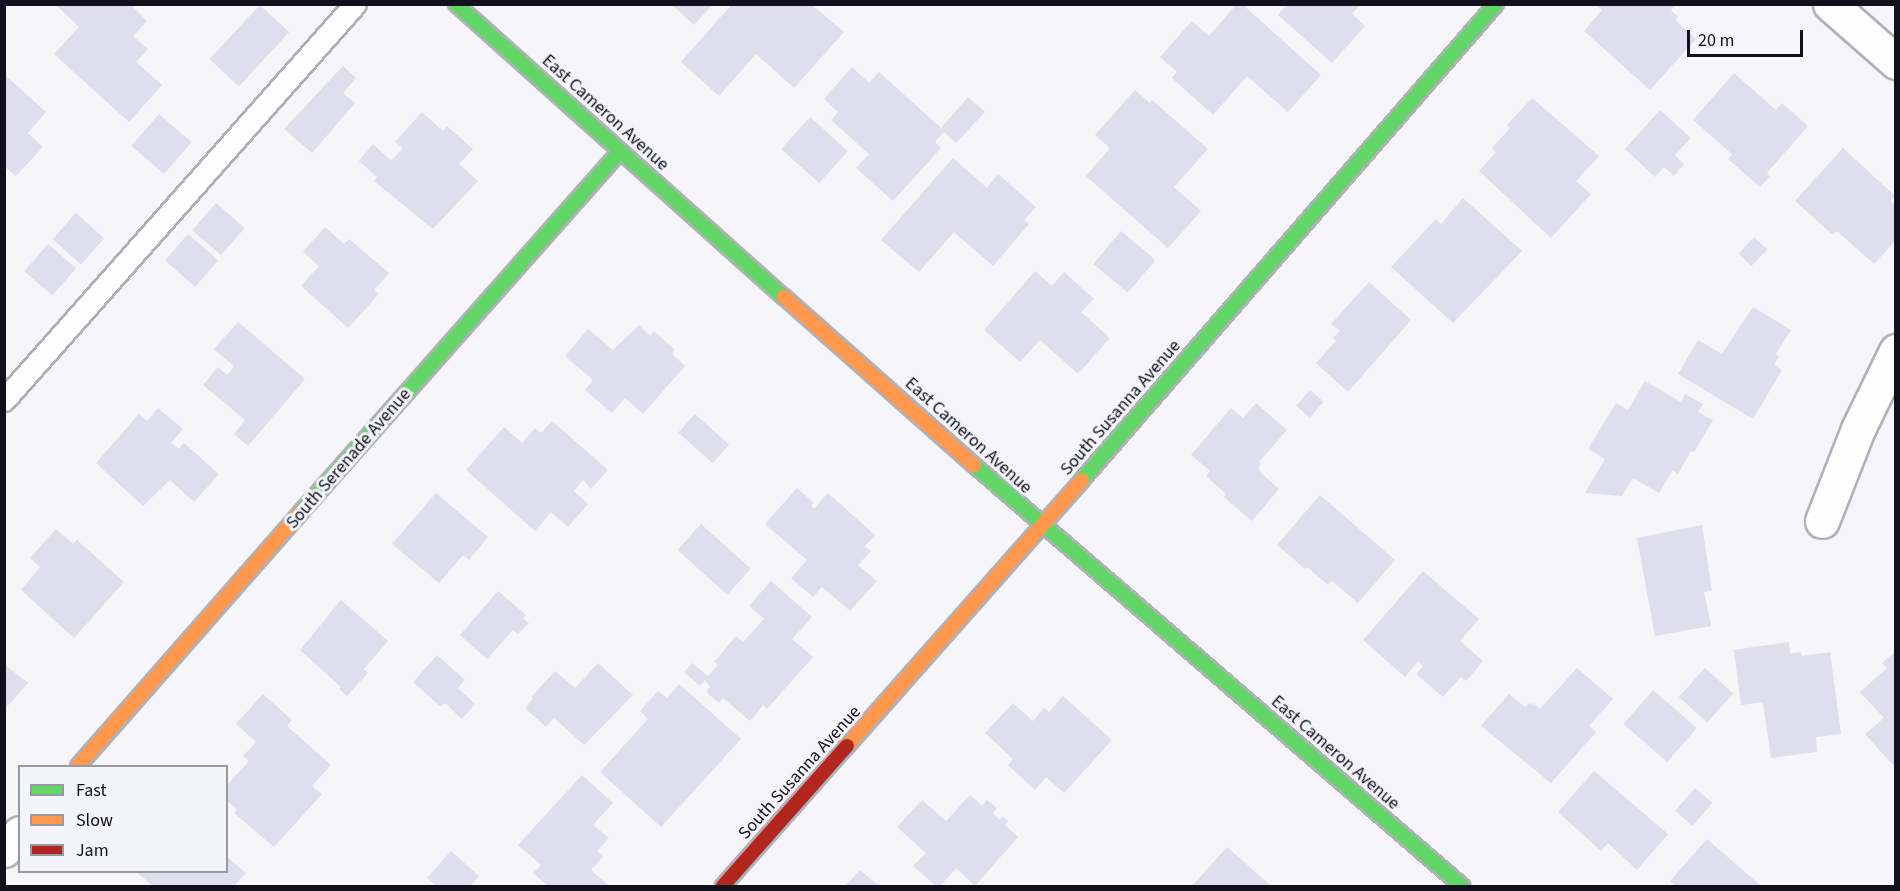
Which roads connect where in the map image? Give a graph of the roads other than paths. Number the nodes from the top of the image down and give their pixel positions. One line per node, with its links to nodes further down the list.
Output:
1 (355, 4): 8 (lane)
2 (456, 4): 6 (street, East Cameron Avenue)
3 (1496, 4): 10 (street, South Susanna Avenue)
4 (1830, 4): 5 (street)
5 (1896, 62)
6 (620, 151): 10 (street, East Cameron Avenue); 11 (street, South Serenade Avenue)
7 (1896, 351): 9 (street)
8 (4, 400)
9 (1822, 521)
10 (1042, 526): 14 (street, East Cameron Avenue); 15 (street, South Susanna Avenue)
11 (79, 765)
12 (18, 835): 13 (street)
13 (4, 850)
14 (1452, 883)
15 (723, 886)

